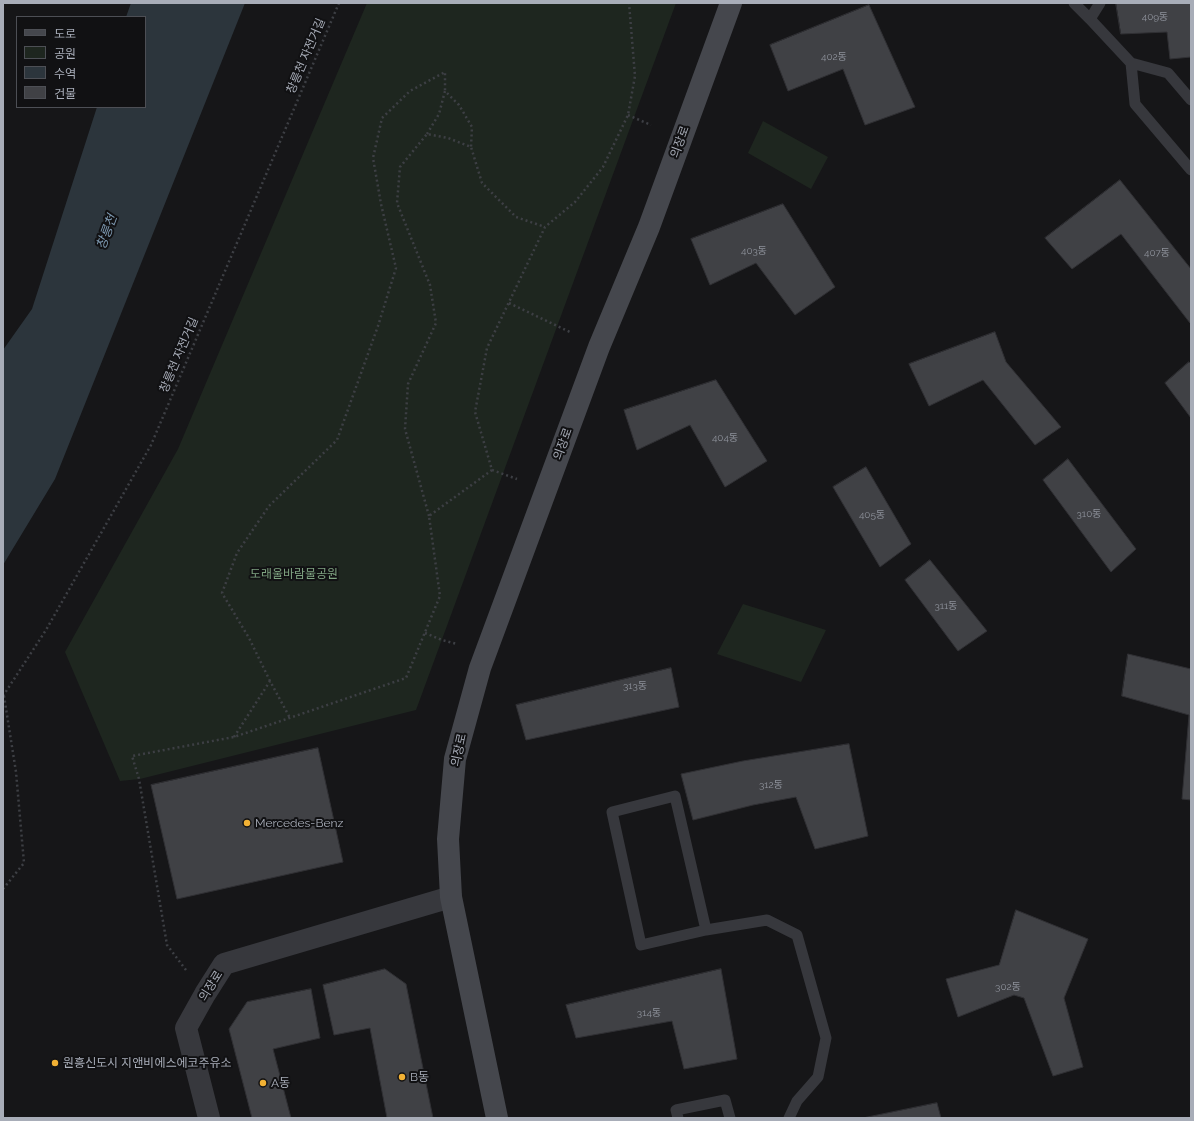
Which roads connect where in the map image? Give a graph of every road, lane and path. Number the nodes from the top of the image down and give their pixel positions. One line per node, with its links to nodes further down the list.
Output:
1 (339, 3): 24 (path, 창릉천 자전거길)
2 (629, 3): 10 (path)
3 (731, 3): 28 (street, 의장로)
4 (1074, 3): 6 (lane)
5 (1100, 3): 6 (lane)
6 (1090, 19): 7 (lane)
7 (1131, 63): 9 (lane); 14 (lane)
8 (445, 91): 12 (path); 13 (path); 23 (path)
9 (1191, 100)
10 (628, 115): 11 (path); 15 (path)
11 (650, 125)
12 (427, 134): 13 (path); 20 (path)
13 (471, 147): 15 (path)
14 (1191, 170)
15 (545, 227): 16 (path)
16 (509, 303): 17 (path); 18 (path)
17 (572, 333)
18 (492, 470): 19 (path); 20 (path)
19 (517, 479)
20 (429, 516): 21 (path)
21 (425, 633): 22 (path); 25 (path)
22 (457, 644)
23 (270, 681): 25 (path); 26 (path)
24 (4, 696): 27 (path)
25 (290, 718): 26 (path)
26 (234, 738): 30 (path)
27 (3, 890)
28 (451, 897): 31 (street, 의장로); 32 (street, 의장로)
29 (706, 930): 29 (lane); 35 (lane)
30 (186, 970)
31 (209, 1118)
32 (498, 1118)
33 (678, 1118): 34 (lane)
34 (730, 1118)
35 (789, 1118)

